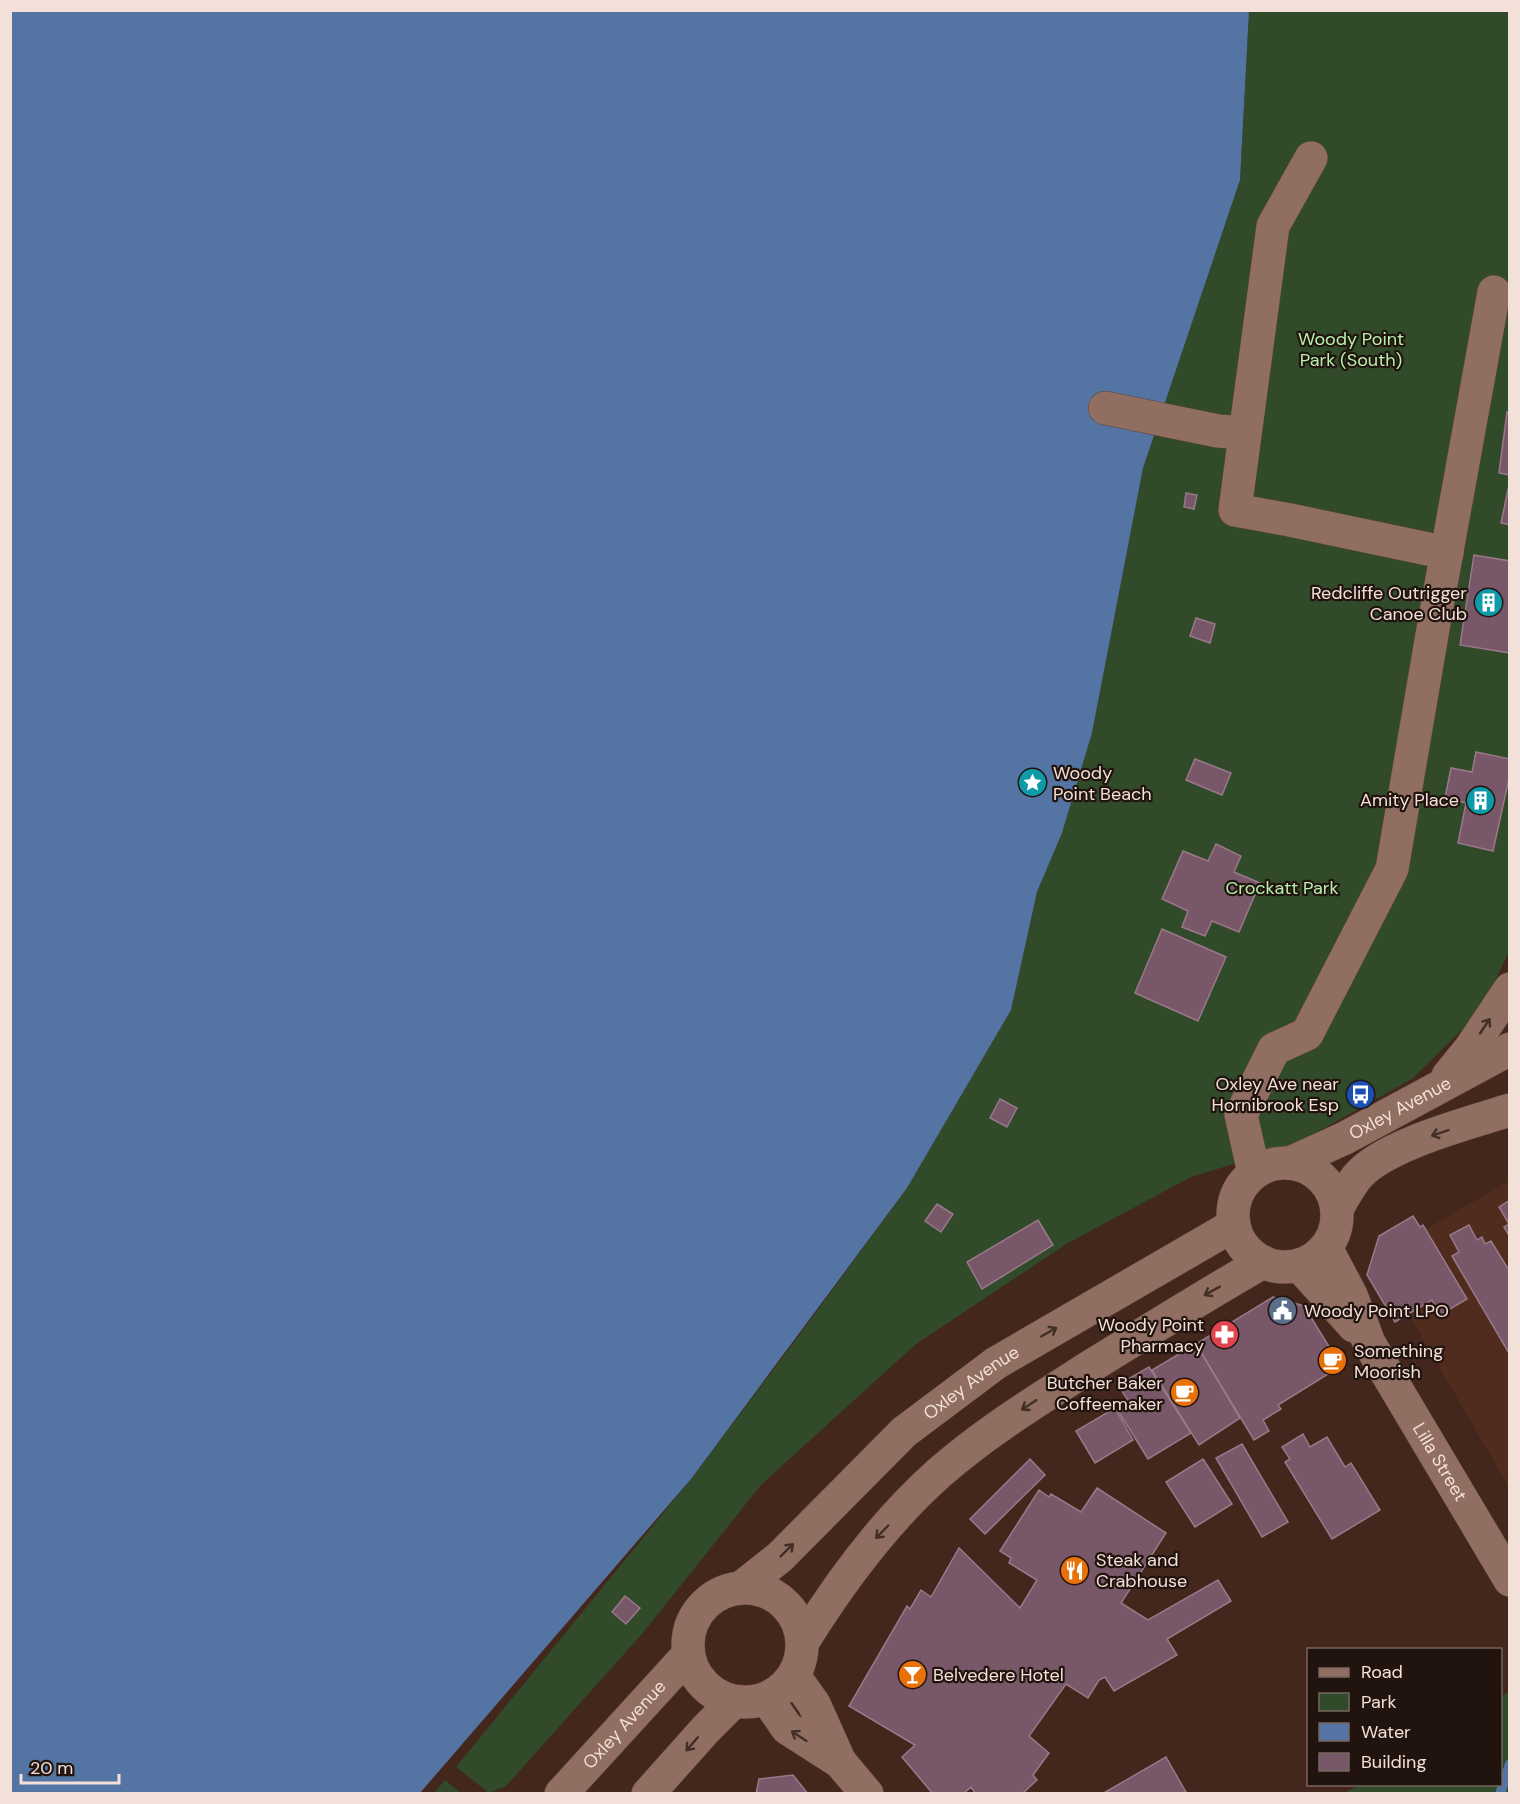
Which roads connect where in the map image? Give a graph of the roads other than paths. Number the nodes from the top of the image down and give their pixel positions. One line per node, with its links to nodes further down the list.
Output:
1 (1311, 158): 4 (street)
2 (1494, 292): 5 (street)
3 (1105, 408): 4 (street)
4 (1245, 433): 5 (street)
5 (1447, 553): 11 (street)
6 (1509, 989): 8 (street, one-way to 6)
7 (1509, 1049): 8 (street, Oxley Avenue)
8 (1437, 1089): 10 (street, Oxley Avenue)
9 (1509, 1110): 12 (street, Oxley Avenue, one-way to 12)
10 (1290, 1163): 11 (street); 12 (street)
11 (1254, 1173): 13 (street)
12 (1337, 1209): 14 (street)
13 (1234, 1225): 15 (street); 19 (street, Oxley Avenue, one-way to 13)
14 (1326, 1248): 16 (street); 17 (street, Lilla Street)
15 (1263, 1262): 16 (street); 20 (street, one-way to 20)
16 (1299, 1265): 17 (street, Lilla Street)
17 (1369, 1343): 18 (street, Lilla Street)
18 (1509, 1580)
19 (742, 1587): 20 (street); 21 (street)
20 (804, 1640): 22 (street)
21 (688, 1655): 24 (street); 26 (street, Oxley Avenue)
22 (794, 1676): 23 (street); 25 (street)
23 (767, 1698): 24 (street); 25 (street, one-way to 23)
24 (733, 1702): 27 (street, one-way to 27)
25 (840, 1762): 28 (street)
26 (561, 1794)
27 (648, 1794)
28 (867, 1794)

